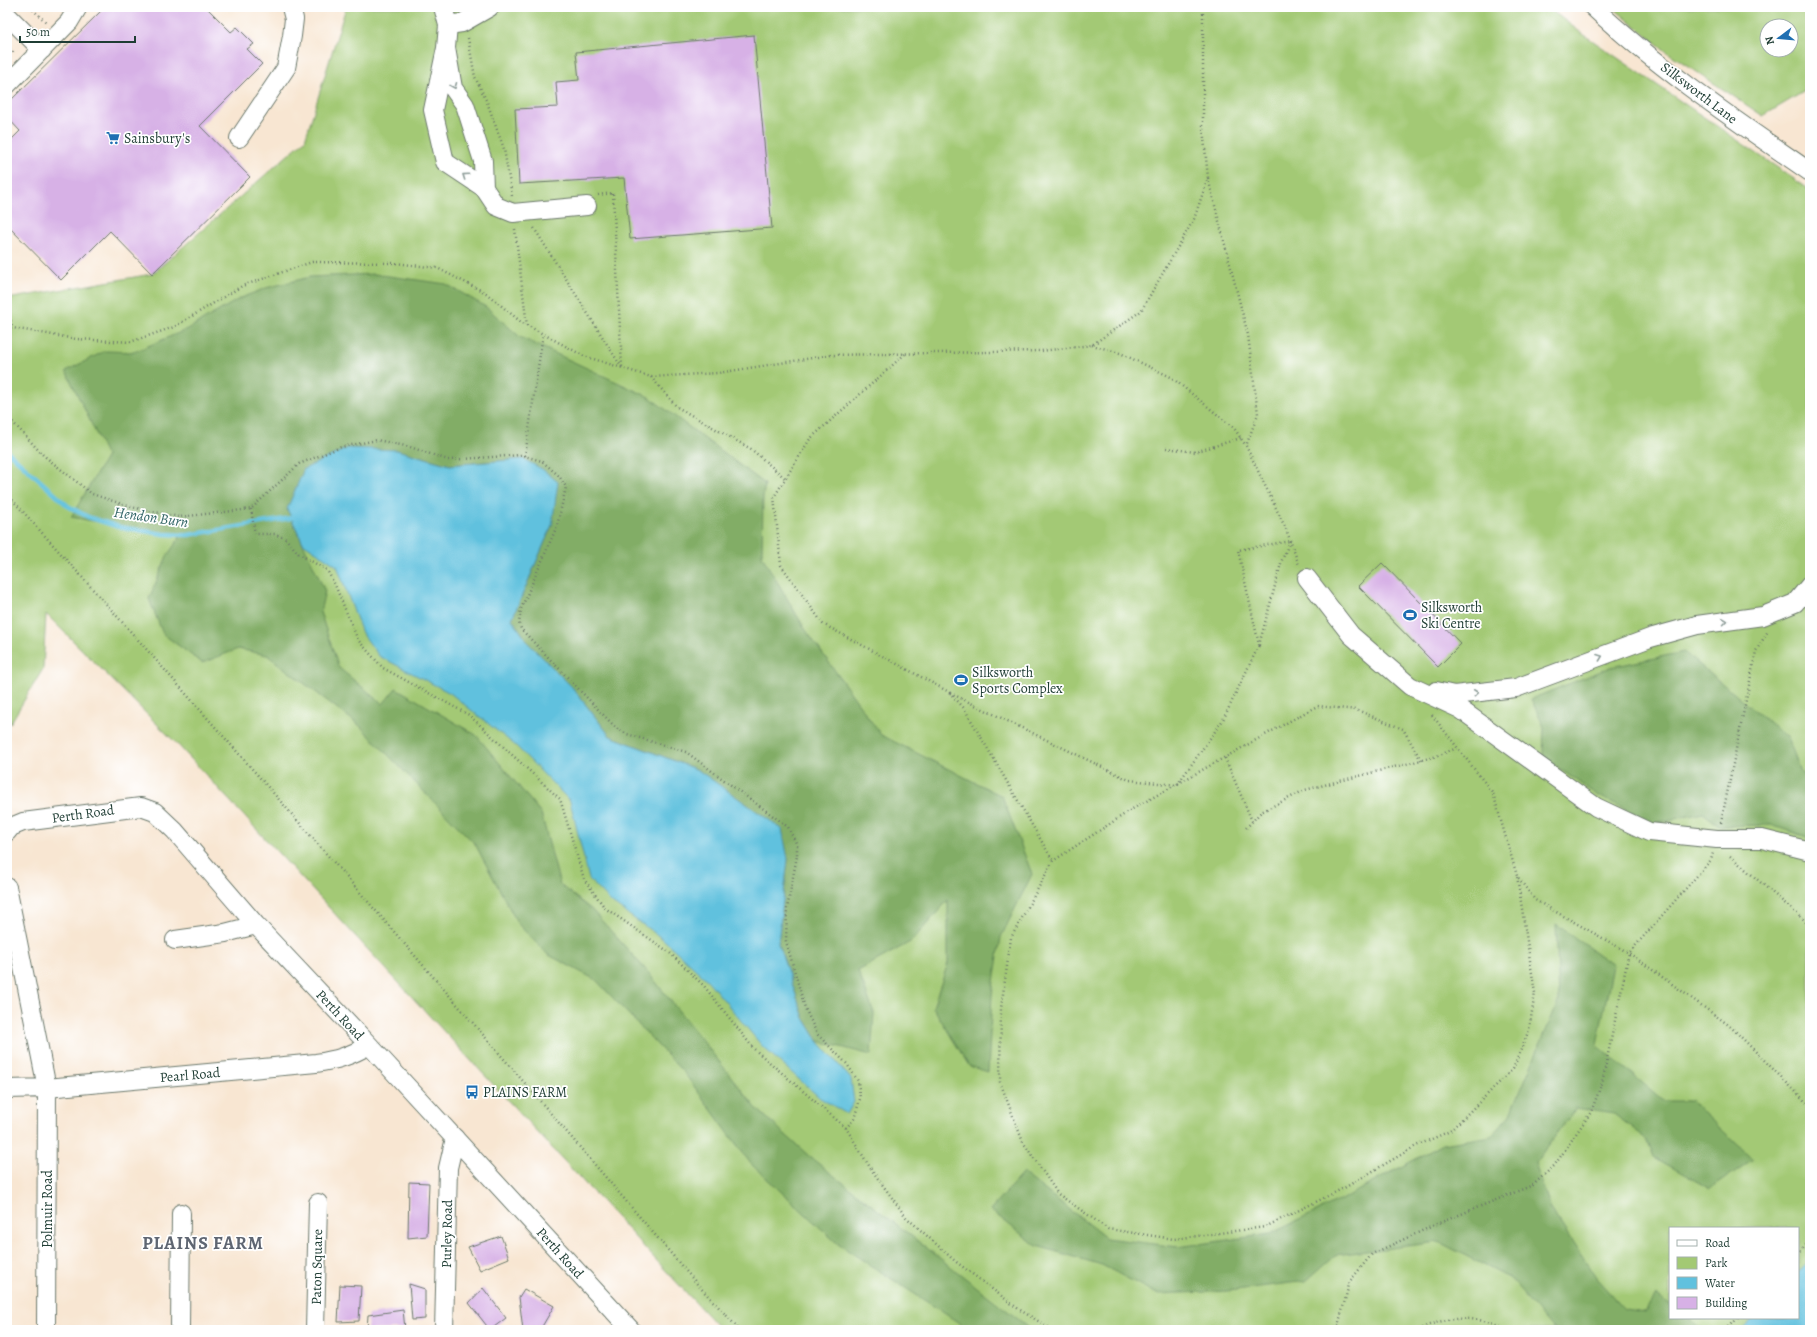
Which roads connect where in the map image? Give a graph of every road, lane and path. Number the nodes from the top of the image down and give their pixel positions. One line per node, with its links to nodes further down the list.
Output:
1 (291, 7): 12 (street)
2 (470, 7): 8 (street)
3 (490, 7): 8 (street)
4 (1203, 7): 14 (path)
5 (1593, 7): 13 (street, Silksworth Lane)
6 (72, 10): 10 (street)
7 (7, 15): 10 (street)
8 (446, 17): 9 (street)
9 (446, 48): 15 (street, one-way to 15); 15 (street, one-way to 9)
10 (42, 50): 11 (street)
11 (9, 81)
12 (239, 138)
13 (1810, 172)
14 (1208, 178): 22 (path); 28 (path)
15 (484, 188): 17 (street)
16 (587, 206): 17 (street); 24 (path)
17 (524, 212): 24 (path)
18 (7, 309): 20 (path)
19 (7, 327): 20 (path)
20 (13, 328): 21 (path)
21 (543, 334): 24 (path); 30 (path)
22 (1092, 345): 23 (path); 27 (path)
23 (905, 354): 25 (path); 31 (path)
24 (622, 368): 25 (path)
25 (651, 377): 31 (path)
26 (7, 416): 33 (path)
27 (1241, 438): 28 (path); 29 (path)
28 (1246, 446): 34 (path)
29 (1166, 448)
30 (525, 456): 33 (path); 62 (path)
31 (786, 479): 40 (path)
32 (7, 494): 74 (path)
33 (251, 509): 62 (path)
34 (1290, 541): 35 (path); 38 (path); 38 (path)
35 (1307, 578): 39 (street)
36 (1810, 585): 37 (street)
37 (1782, 608): 39 (street, one-way to 37); 49 (path)
38 (1259, 645): 45 (path)
39 (1410, 686): 49 (street)
40 (949, 692): 45 (path); 51 (path)
41 (1429, 711): 42 (path)
42 (1457, 748): 44 (path); 52 (path)
43 (1225, 758): 44 (path); 45 (path); 46 (path)
44 (1421, 760): 46 (path)
45 (1177, 785): 51 (path)
46 (1252, 821): 47 (path)
47 (1246, 828)
48 (7, 832): 54 (street, Perth Road)
49 (1716, 844): 50 (street); 55 (path); 57 (path)
50 (1810, 851)
51 (1053, 861): 52 (path)
52 (1517, 876): 57 (path)
53 (7, 887): 59 (street)
54 (256, 925): 56 (street); 58 (street, Perth Road)
55 (1810, 927)
56 (175, 940)
57 (1629, 953): 61 (path); 76 (path)
58 (369, 1045): 59 (street, Pearl Road); 63 (street, Perth Road)
59 (47, 1088): 60 (street, Pearl Road); 69 (street, Polmuir Road)
60 (7, 1089)
61 (1810, 1106)
62 (846, 1128): 75 (path)
63 (455, 1138): 72 (street, Purley Road); 73 (street, Perth Road)
64 (318, 1203): 71 (street, Paton Square)
65 (181, 1213): 70 (street)
66 (1810, 1240): 67 (path)
67 (1799, 1254)
68 (1737, 1319): 79 (path)
69 (46, 1330)
70 (180, 1330)
71 (315, 1330)
72 (444, 1330)
73 (630, 1330)
74 (740, 1330)
75 (1053, 1330)
76 (1337, 1330)
77 (1418, 1330): 78 (path)
78 (1506, 1330)
79 (1726, 1330)

